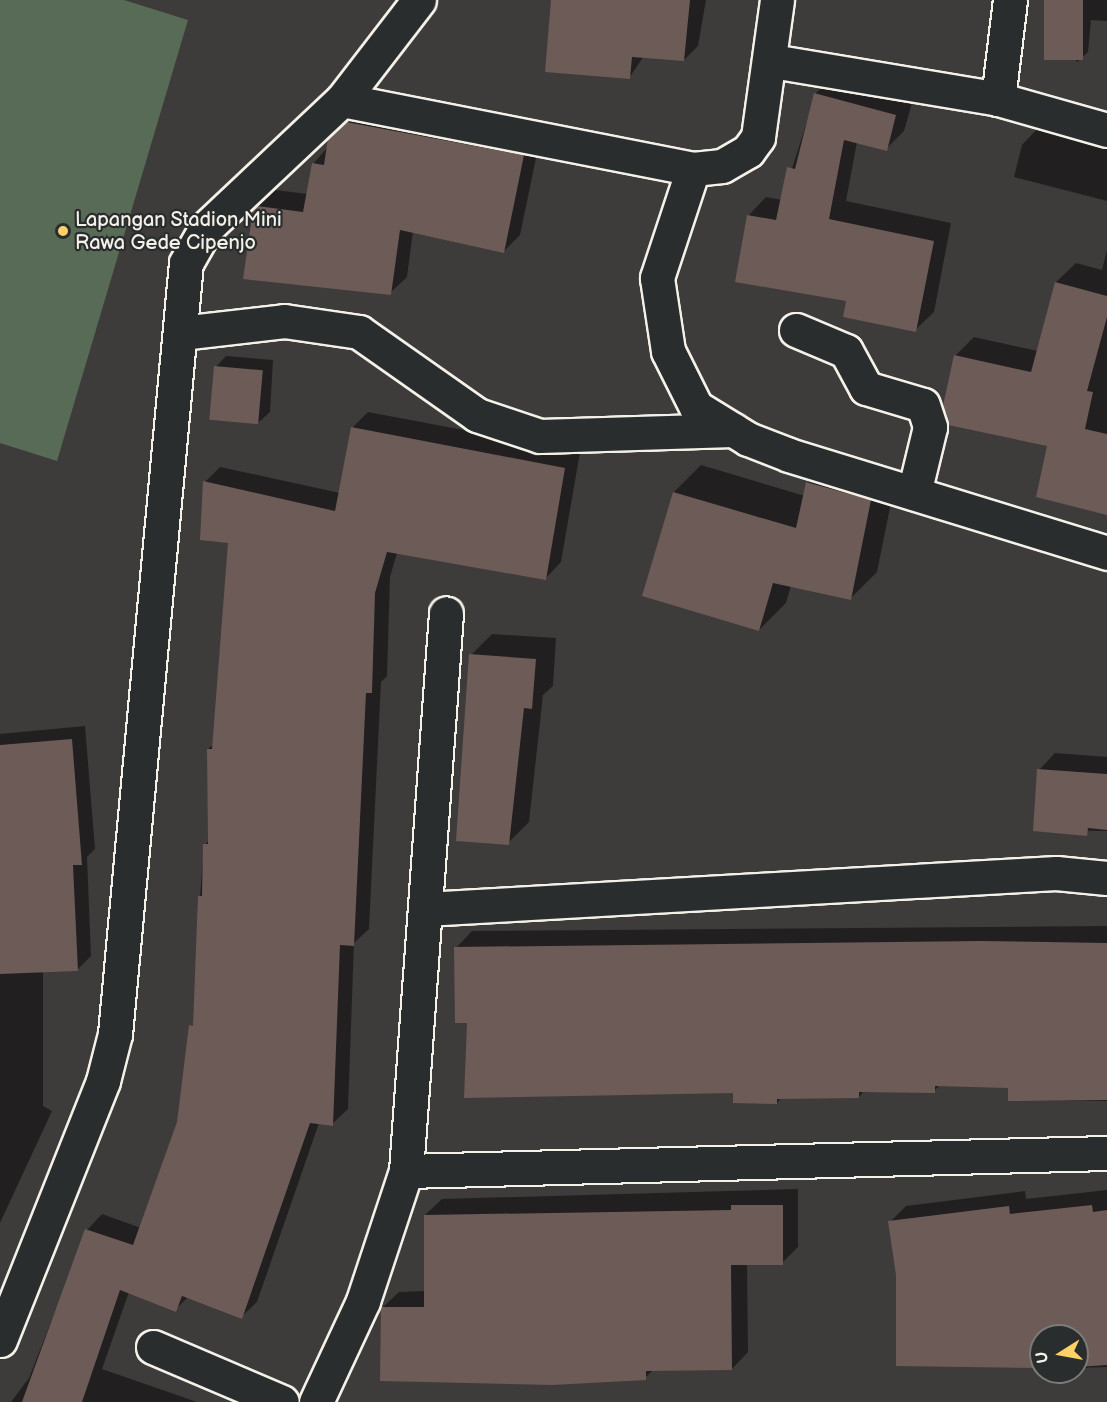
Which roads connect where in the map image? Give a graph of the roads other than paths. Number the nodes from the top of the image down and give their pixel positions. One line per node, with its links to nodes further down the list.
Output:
1 (419, 0): 6 (street)
2 (777, 0): 4 (street)
3 (1011, 0): 5 (street)
4 (772, 61): 5 (street); 8 (street)
5 (998, 99): 7 (street)
6 (342, 100): 8 (street); 10 (street)
7 (1107, 130)
8 (693, 169): 11 (street)
9 (795, 330): 12 (street)
10 (181, 333): 11 (street); 19 (street)
11 (733, 430): 12 (street)
12 (914, 493): 13 (street)
13 (1107, 553)
14 (446, 613): 16 (street)
15 (1107, 878): 16 (street)
16 (425, 909): 18 (street)
17 (1107, 1153): 18 (street)
18 (406, 1171): 22 (street)
19 (0, 1340)
20 (153, 1347): 21 (street)
21 (282, 1402)
22 (316, 1402)

